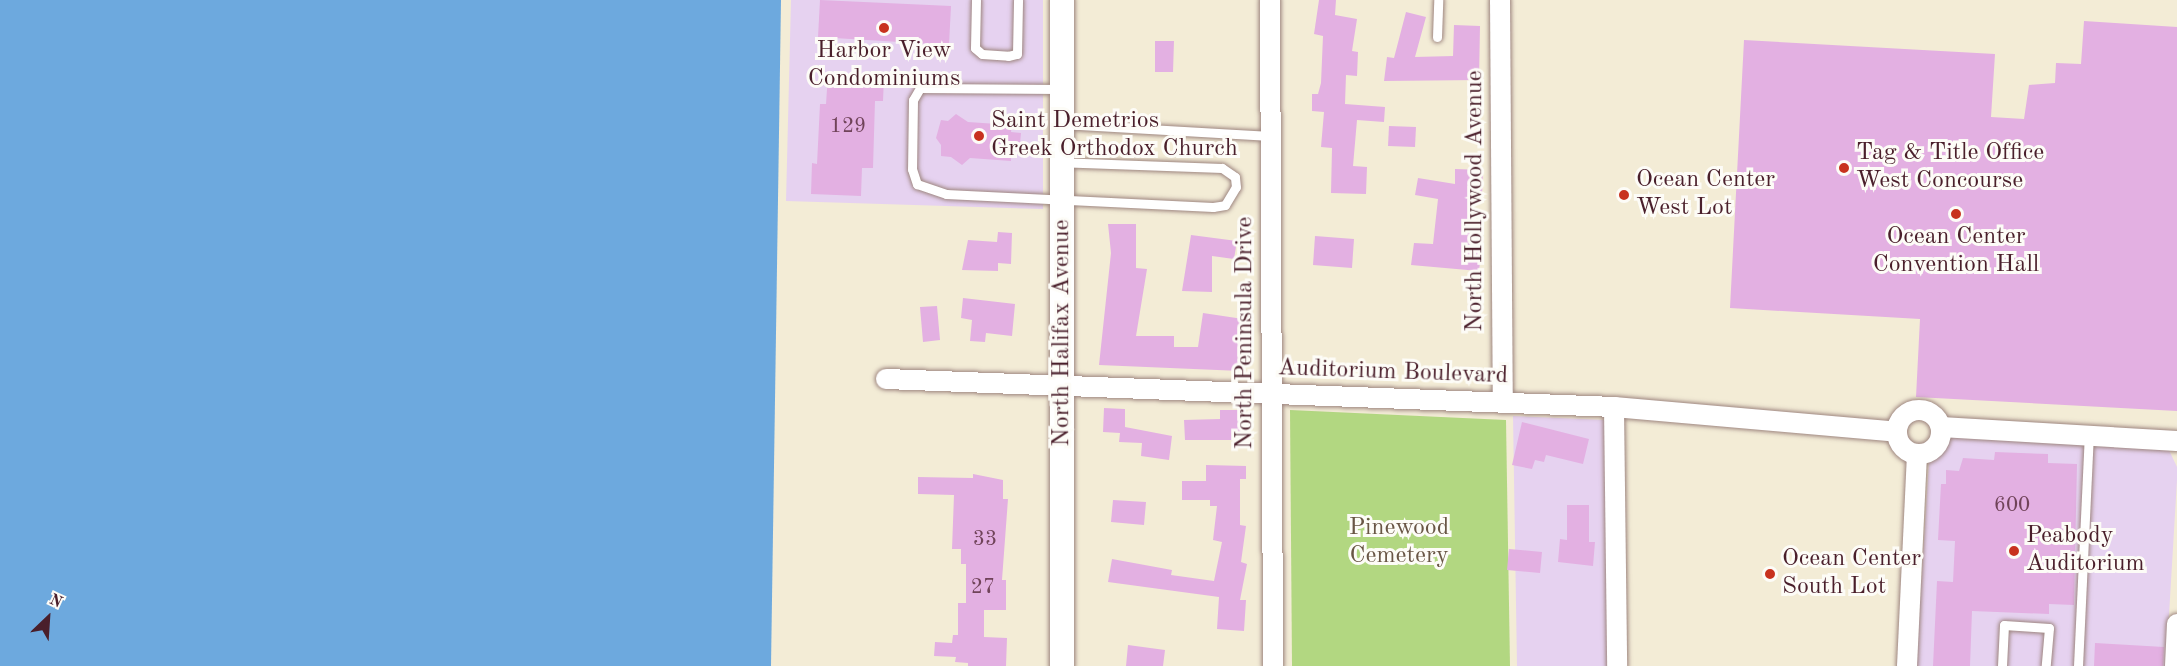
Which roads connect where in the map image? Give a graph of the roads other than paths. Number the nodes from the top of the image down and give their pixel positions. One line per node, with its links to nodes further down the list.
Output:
1 (976, 0): 2 (lane)
2 (1018, 0)
3 (1062, 0): 8 (street, North Halifax Avenue)
4 (1270, 0): 10 (street, North Peninsula Drive)
5 (1438, 0): 7 (lane)
6 (1500, 0): 16 (street, North Hollywood Avenue)
7 (1437, 37)
8 (1062, 89): 9 (street, North Halifax Avenue); 12 (lane)
9 (1062, 124): 10 (lane); 11 (street, North Halifax Avenue)
10 (1271, 136): 15 (street, North Peninsula Drive)
11 (1062, 162): 12 (street, North Halifax Avenue); 12 (lane)
12 (1062, 198): 14 (street, North Halifax Avenue)
13 (886, 379): 14 (street, Auditorium Boulevard)
14 (1063, 387): 15 (street, Auditorium Boulevard); 24 (street, North Halifax Avenue)
15 (1272, 395): 16 (street, Auditorium Boulevard); 25 (street, North Peninsula Drive)
16 (1503, 402): 17 (street, Auditorium Boulevard)
17 (1614, 407): 19 (street, Auditorium Boulevard); 26 (street)
18 (1941, 427): 19 (street); 20 (street); 22 (street)
19 (1896, 432): 22 (street)
20 (2089, 435): 21 (street); 30 (lane)
21 (2177, 441)
22 (1917, 454): 27 (street)
23 (2177, 624): 31 (street)
24 (1062, 666)
25 (1273, 666)
26 (1617, 666)
27 (1907, 666)
28 (2002, 666): 29 (lane)
29 (2046, 666)
30 (2078, 666)
31 (2175, 666)

